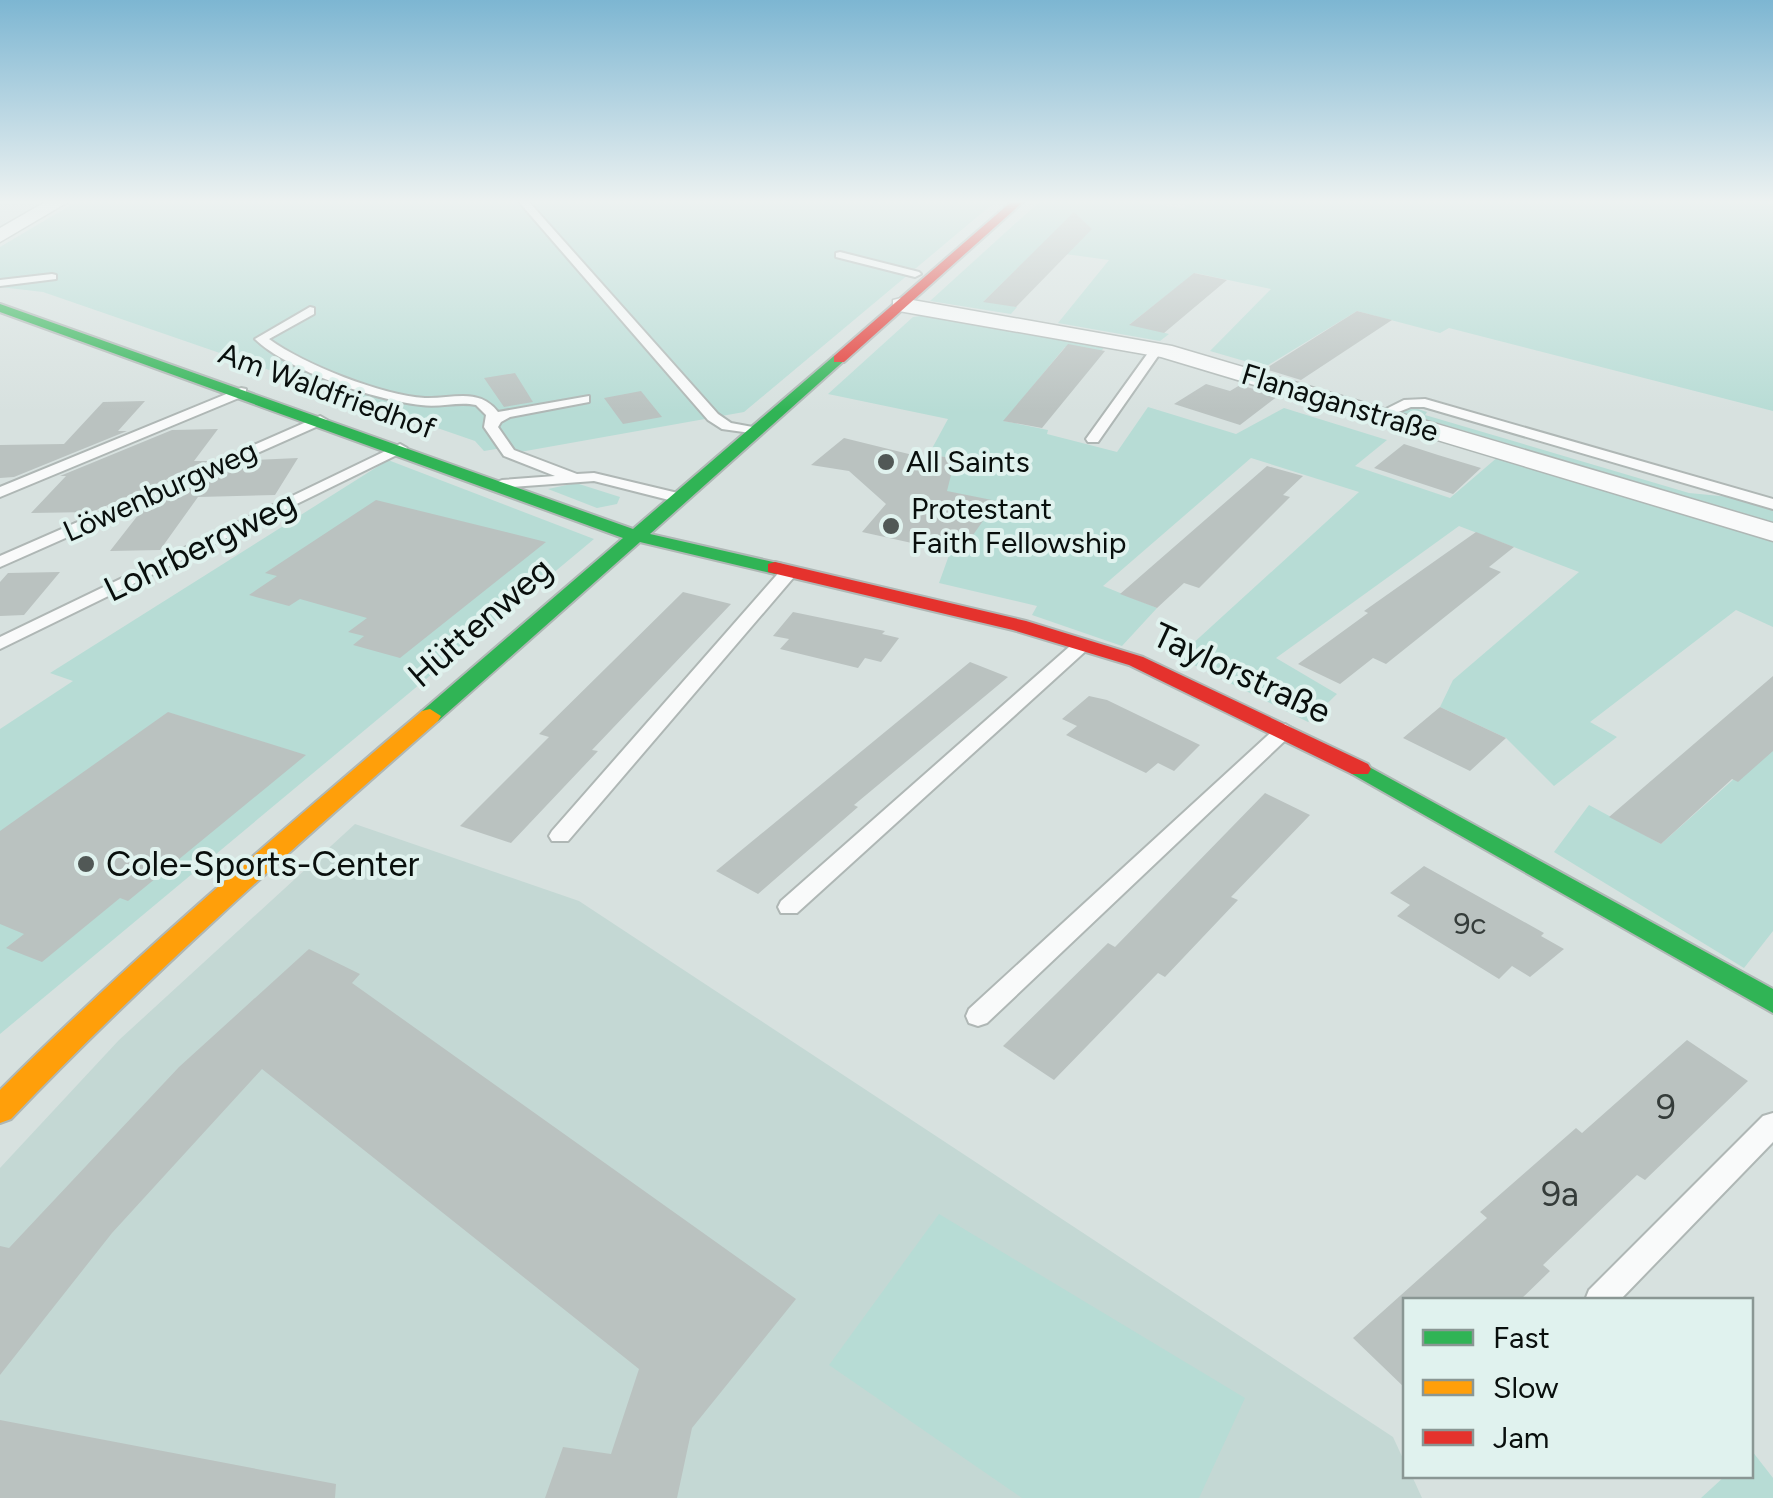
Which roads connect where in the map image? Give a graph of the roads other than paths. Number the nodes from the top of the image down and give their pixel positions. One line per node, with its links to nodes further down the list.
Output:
1 (585, 272): 16 (lane)
2 (907, 272): 4 (lane)
3 (939, 272): 7 (street, Hüttenweg)
4 (915, 274)
5 (52, 277): 6 (lane)
6 (0, 283)
7 (901, 306): 10 (street, Flanaganstraße); 16 (street, Hüttenweg)
8 (310, 311): 14 (lane)
9 (7, 313): 11 (street, Am Waldfriedhof)
10 (1157, 350): 13 (street, Flanaganstraße); 17 (lane)
11 (241, 392): 15 (street, Am Waldfriedhof); 21 (lane)
12 (584, 399): 14 (lane)
13 (1381, 415): 23 (lane); 24 (street, Flanaganstraße)
14 (494, 419): 19 (lane)
15 (320, 420): 18 (street, Am Waldfriedhof); 26 (lane, Löwenburgweg)
16 (753, 430): 22 (street, Hüttenweg)
17 (1093, 438)
18 (400, 448): 20 (street, Am Waldfriedhof); 28 (lane, Lohrbergweg)
19 (574, 478): 20 (lane); 22 (lane)
20 (502, 485): 25 (street, Am Waldfriedhof)
21 (0, 492)
22 (677, 497): 25 (street, Hüttenweg)
23 (1773, 504)
24 (1773, 532)
25 (632, 535): 27 (street, Taylorstraße); 36 (street, Hüttenweg)
26 (0, 562)
27 (788, 574): 29 (street, Taylorstraße); 31 (lane)
28 (0, 644)
29 (1083, 644): 30 (street, Taylorstraße); 32 (lane)
30 (1285, 730): 33 (street, Taylorstraße); 34 (lane)
31 (560, 836)
32 (789, 907)
33 (1773, 1002)
34 (978, 1016)
35 (0, 1061): 36 (lane)
36 (30, 1076): 37 (street, Hüttenweg)
37 (0, 1110)
38 (1773, 1124): 39 (lane)
39 (1602, 1298)

